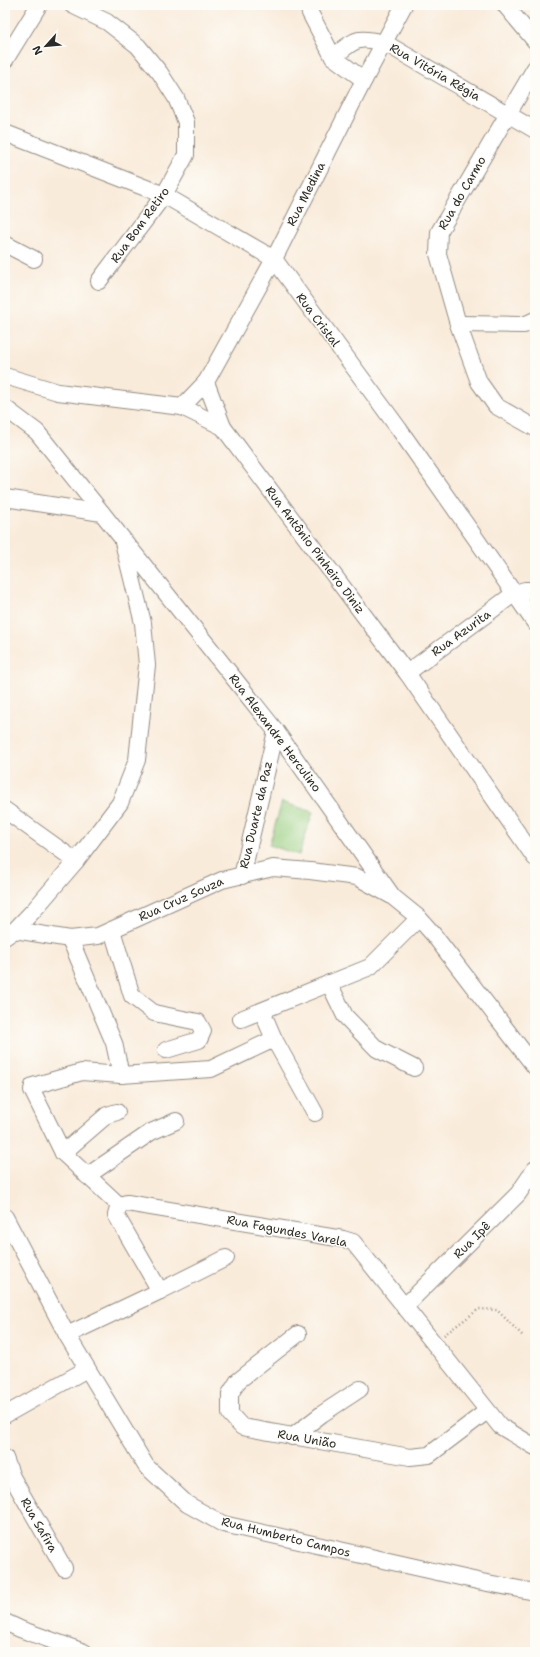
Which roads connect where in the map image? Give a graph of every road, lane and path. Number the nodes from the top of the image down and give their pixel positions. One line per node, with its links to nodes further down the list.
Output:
1 (39, 5): 9 (street)
2 (72, 5): 15 (street, Rua Bom Retiro)
3 (308, 5): 8 (street)
4 (404, 5): 7 (street, Rua Medina)
5 (505, 5): 6 (street)
6 (535, 40)
7 (385, 43): 8 (street, Rua Vitória Régia); 11 (street, Rua Medina); 12 (street, Rua Vitória Régia)
8 (333, 57): 11 (street)
9 (5, 60)
10 (535, 68): 12 (street, Rua do Carmo)
11 (364, 80): 18 (street, Rua Medina)
12 (508, 114): 13 (street, Rua Vitória Régia); 21 (street, Rua do Carmo)
13 (535, 130)
14 (5, 133): 15 (street, Rua Cristal)
15 (164, 195): 18 (street, Rua Cristal); 19 (street, Rua Bom Retiro)
16 (5, 244): 17 (street)
17 (34, 259)
18 (274, 259): 23 (street, Rua Medina); 32 (street, Rua Cristal)
19 (99, 281)
20 (535, 320): 21 (street)
21 (458, 324): 27 (street, Rua do Carmo)
22 (5, 376): 24 (street, Rua Antônio Pinheiro Diniz)
23 (206, 382): 24 (street, Rua Medina); 26 (street)
24 (182, 407): 26 (street, Rua Antônio Pinheiro Diniz)
25 (5, 408): 29 (street, Rua Alexandre Herculino)
26 (222, 427): 34 (street, Rua Antônio Pinheiro Diniz)
27 (535, 428)
28 (5, 498): 29 (street)
29 (102, 513): 30 (street, Rua Alexandre Herculino)
30 (122, 538): 35 (street, Rua Alexandre Herculino); 38 (street)
31 (535, 590): 32 (street)
32 (515, 594): 33 (street, Rua Cristal); 34 (street, Rua Azurita)
33 (535, 622)
34 (407, 672): 37 (street, Rua Antônio Pinheiro Diniz)
35 (276, 731): 39 (street, Rua Duarte da Paz); 40 (street, Rua Alexandre Herculino)
36 (5, 810): 38 (street)
37 (535, 858)
38 (76, 861): 43 (street)
39 (242, 876): 40 (street, Rua Cruz Souza); 42 (street, Rua Cruz Souza)
40 (393, 897): 41 (street, Rua Alexandre Herculino)
41 (419, 918): 45 (street); 50 (street, Rua Alexandre Herculino)
42 (112, 930): 44 (street, Rua Cruz Souza); 49 (street)
43 (10, 934): 44 (street, Rua Cruz Souza)
44 (70, 939): 52 (street)
45 (329, 983): 46 (street); 51 (street)
46 (262, 1011): 47 (street); 48 (street)
47 (241, 1019)
48 (274, 1039): 52 (street); 54 (street)
49 (166, 1050)
50 (535, 1067)
51 (414, 1068)
52 (121, 1075): 56 (street)
53 (117, 1112): 56 (street)
54 (315, 1113)
55 (176, 1122): 58 (street)
56 (63, 1153): 58 (street)
57 (535, 1169): 63 (street, Rua Ipê)
58 (87, 1176): 59 (street)
59 (119, 1206): 62 (street); 63 (street, Rua Fagundes Varela)
60 (5, 1217): 65 (street, Rua Humberto Campos)
61 (226, 1258): 62 (street)
62 (160, 1291): 65 (street)
63 (404, 1307): 67 (street, Rua Fagundes Varela)
64 (298, 1334): 72 (street, Rua União)
65 (67, 1335): 68 (street, Rua Humberto Campos)
66 (523, 1336): 67 (path)
67 (434, 1343): 70 (street, Rua Fagundes Varela)
68 (87, 1369): 71 (street); 76 (street, Rua Humberto Campos)
69 (360, 1389): 72 (street)
70 (487, 1411): 72 (street, Rua União); 73 (street, Rua Fagundes Varela)
71 (5, 1415)
72 (292, 1437)
73 (535, 1447)
74 (5, 1458): 75 (street, Rua Safira)
75 (64, 1568)
76 (535, 1592)
77 (5, 1622): 78 (street)
78 (84, 1652)

